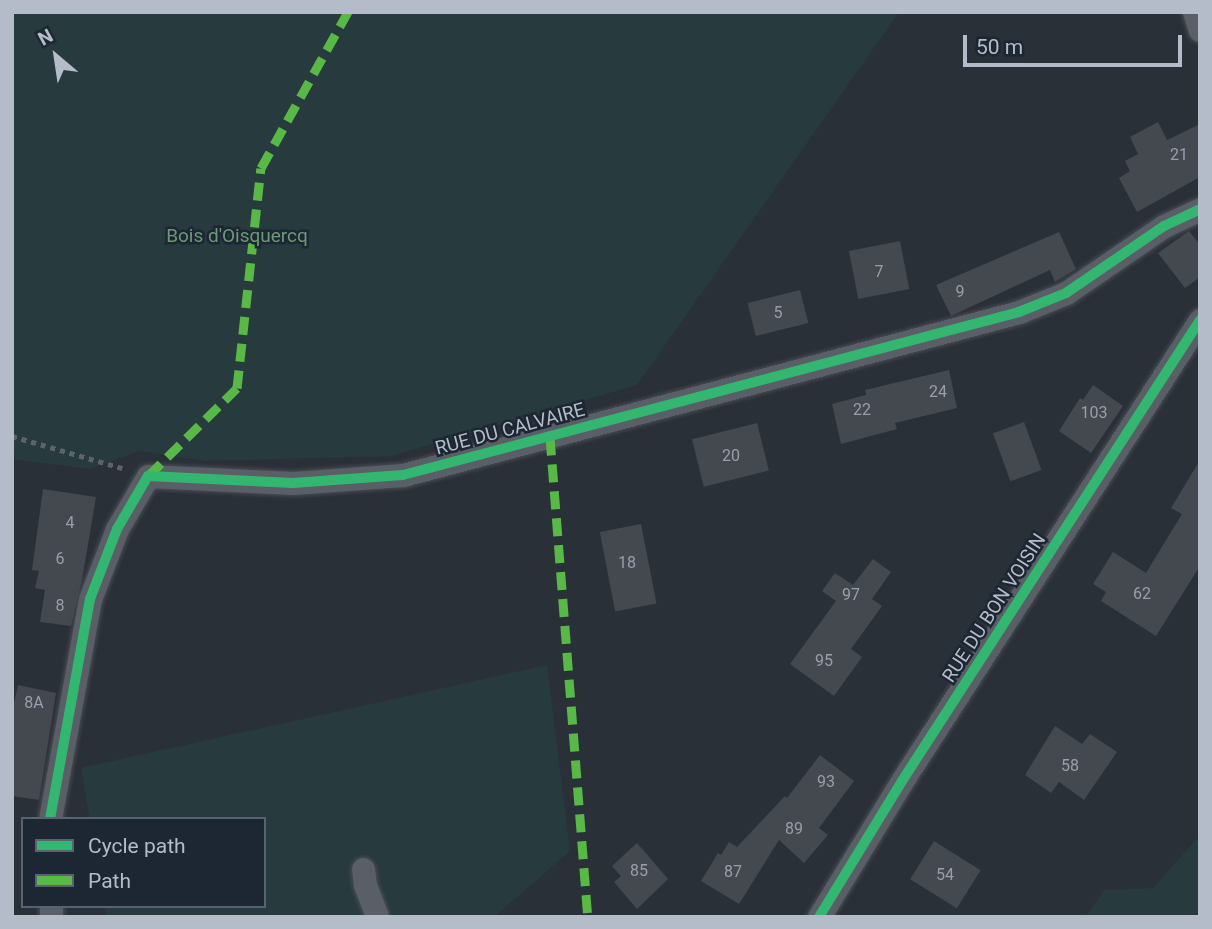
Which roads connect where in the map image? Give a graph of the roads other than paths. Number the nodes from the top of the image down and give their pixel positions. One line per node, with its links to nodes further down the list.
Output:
1 (1194, 12): 2 (street)
2 (1200, 30)
3 (1200, 209): 5 (street, RUE DU CALVAIRE)
4 (1200, 320): 8 (street, RUE DU BON VOISIN)
5 (50, 817)
6 (363, 869): 7 (street)
7 (377, 917)
8 (819, 917)

